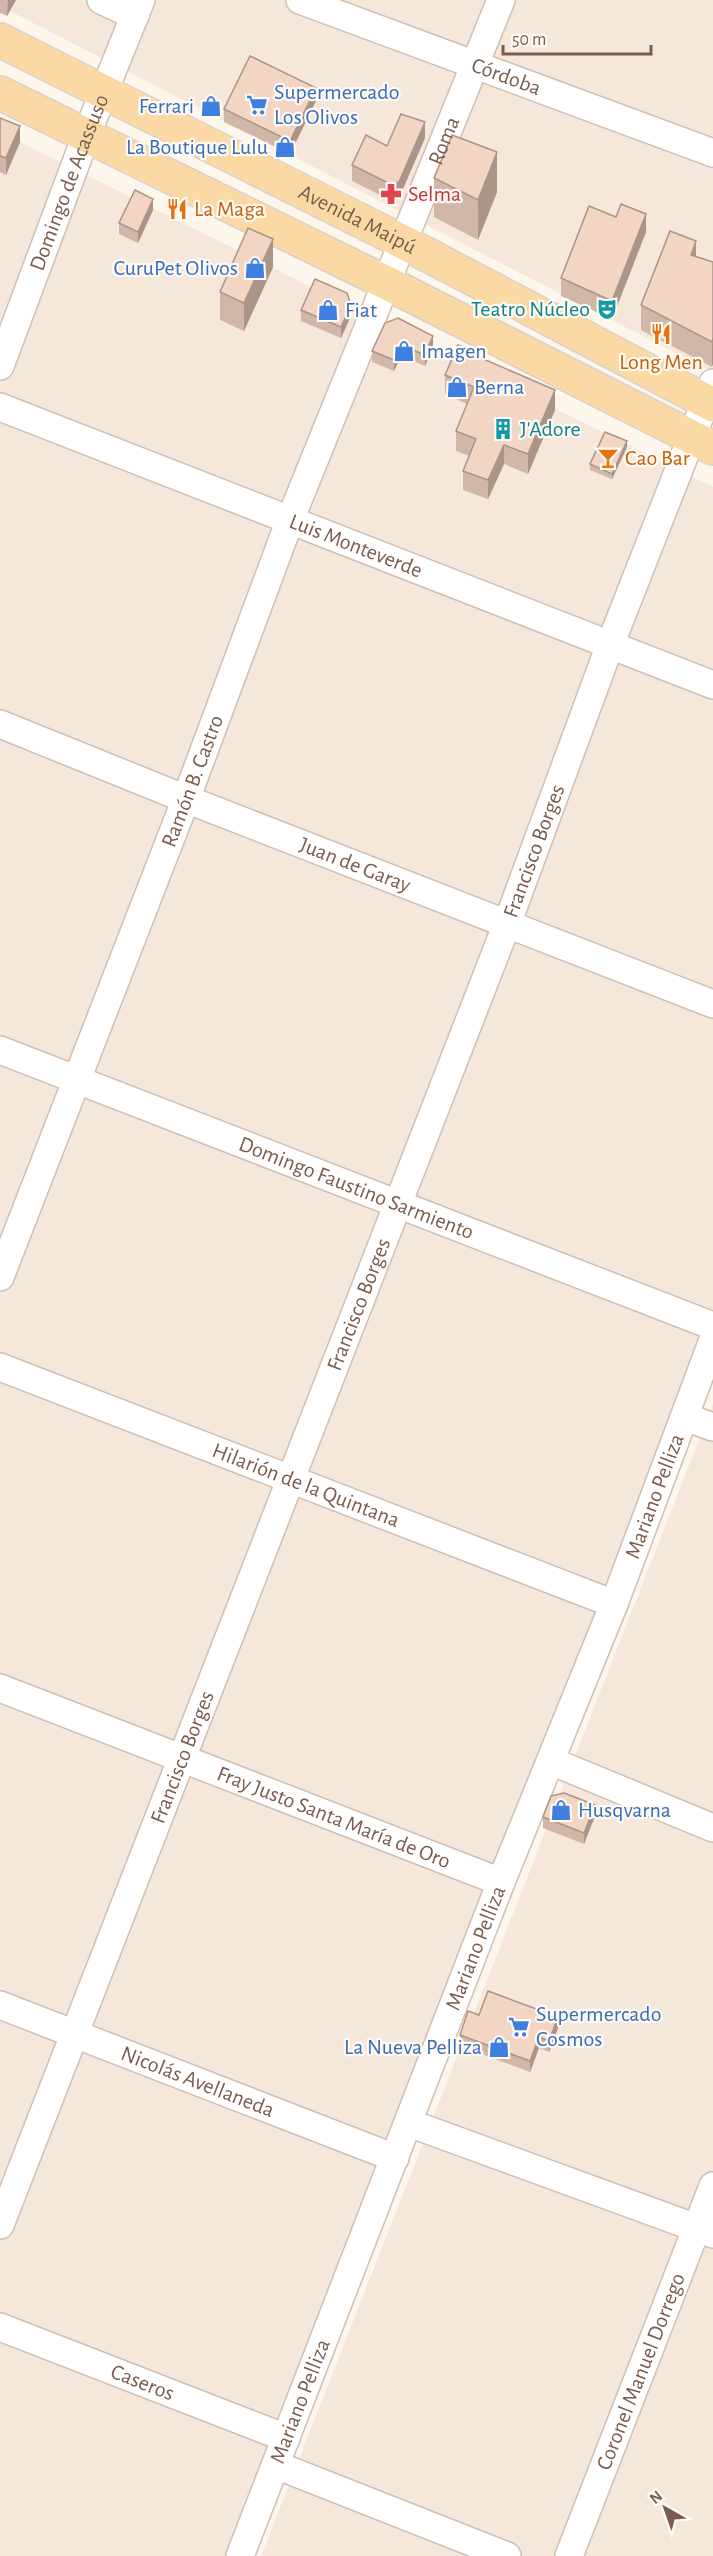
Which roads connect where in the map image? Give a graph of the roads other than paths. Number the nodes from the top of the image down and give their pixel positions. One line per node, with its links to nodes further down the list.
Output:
1 (101, 0): 4 (street)
2 (300, 0): 6 (street, Córdoba)
3 (501, 0): 6 (street, Roma)
4 (138, 8): 7 (street, Domingo de Acassuso)
5 (0, 40): 7 (main road, Avenida Maipú)
6 (474, 65): 10 (street, Córdoba); 11 (street, Roma)
7 (104, 91): 9 (street, Domingo de Acassuso); 11 (main road, Avenida Maipú)
8 (0, 93): 9 (main road, Avenida Maipú)
9 (86, 136): 12 (main road, Avenida Maipú); 13 (street, Domingo de Acassuso)
10 (713, 153)
11 (403, 242): 12 (street, Roma); 14 (main road, Avenida Maipú)
12 (387, 283): 16 (main road, Avenida Maipú); 17 (street, Ramón B. Castro)
13 (0, 366)
14 (711, 396): 16 (street, Francisco Borges)
15 (0, 407): 17 (street, Luis Monteverde)
16 (702, 443): 18 (street, Francisco Borges)
17 (290, 520): 18 (street, Luis Monteverde); 21 (street, Ramón B. Castro)
18 (610, 645): 19 (street, Luis Monteverde); 22 (street, Francisco Borges)
19 (713, 686)
20 (0, 724): 21 (street, Juan de Garay)
21 (186, 799): 22 (street, Juan de Garay); 25 (street, Ramón B. Castro)
22 (507, 924): 23 (street, Juan de Garay); 26 (street, Francisco Borges)
23 (713, 1004)
24 (0, 1050): 25 (street, Domingo Faustino Sarmiento)
25 (77, 1080): 26 (street, Domingo Faustino Sarmiento); 27 (street, Ramón B. Castro)
26 (398, 1204): 28 (street, Domingo Faustino Sarmiento); 33 (street, Francisco Borges)
27 (0, 1277)
28 (713, 1326)
29 (713, 1341): 31 (street, Mariano Pelliza)
30 (0, 1367): 33 (street, Hilarión de la Quintana)
31 (685, 1417): 32 (street); 34 (street, Mariano Pelliza)
32 (713, 1427)
33 (291, 1480): 34 (street, Hilarión de la Quintana); 36 (street, Francisco Borges)
34 (614, 1604): 37 (street, Mariano Pelliza)
35 (0, 1688): 36 (street, Fray Justo Santa María de Oro)
36 (182, 1759): 39 (street, Fray Justo Santa María de Oro); 41 (street, Francisco Borges)
37 (551, 1761): 38 (street); 39 (street, Mariano Pelliza)
38 (713, 1828)
39 (501, 1882): 42 (street, Mariano Pelliza)
40 (0, 2006): 41 (street, Nicolás Avellaneda)
41 (74, 2034): 43 (street, Nicolás Avellaneda); 45 (street, Francisco Borges)
42 (409, 2123): 43 (street, Mariano Pelliza); 46 (street)
43 (395, 2158): 48 (street, Mariano Pelliza)
44 (713, 2186): 46 (street, Coronel Manuel Dorrego)
45 (0, 2225)
46 (705, 2231): 52 (street, Coronel Manuel Dorrego)
47 (0, 2327): 48 (street, Caseros)
48 (286, 2438): 49 (street, Mariano Pelliza)
49 (276, 2465): 50 (street, Mariano Pelliza); 51 (street)
50 (240, 2556)
51 (507, 2556)
52 (569, 2556)

